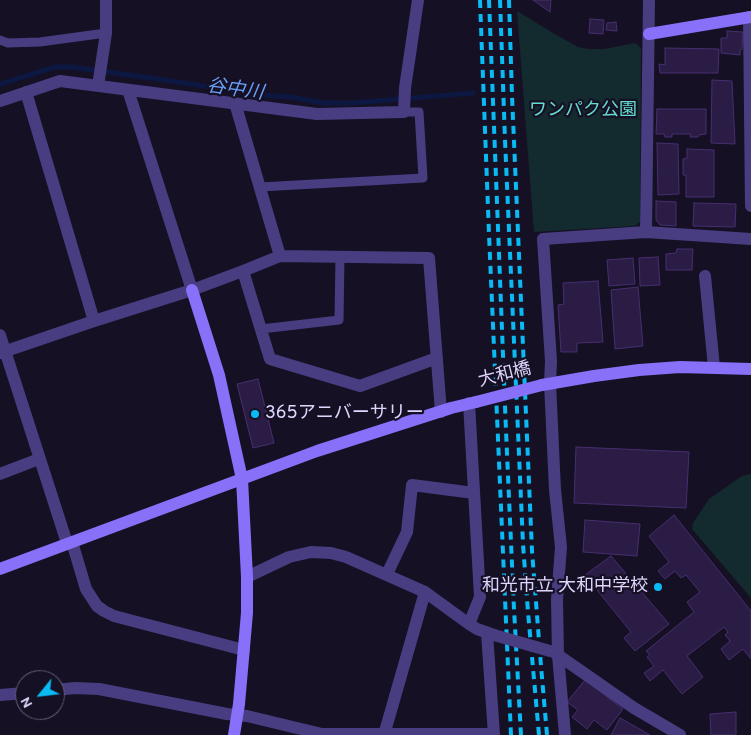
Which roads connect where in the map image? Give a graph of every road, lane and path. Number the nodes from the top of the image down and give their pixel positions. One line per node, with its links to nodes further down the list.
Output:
1 (106, 0): 5 (street)
2 (418, 0): 13 (street)
3 (649, 0): 6 (street)
4 (750, 17): 6 (street); 15 (street)
5 (106, 33): 7 (lane); 8 (street)
6 (649, 34): 16 (street)
7 (0, 40)
8 (98, 82): 9 (street); 10 (street)
9 (128, 90): 12 (street); 22 (street)
10 (26, 92): 11 (street); 23 (street)
11 (0, 101)
12 (235, 103): 13 (street); 14 (street)
13 (404, 112): 14 (lane)
14 (260, 187): 18 (street)
15 (751, 206)
16 (646, 232): 17 (street); 30 (street)
17 (751, 239)
18 (280, 256): 19 (street); 20 (street)
19 (340, 257): 24 (lane); 27 (street)
20 (243, 271): 22 (street); 24 (street)
21 (706, 276): 28 (street)
22 (192, 290): 23 (street); 35 (street)
23 (94, 321): 26 (street)
24 (261, 329): 27 (street)
25 (0, 335): 26 (street)
26 (3, 352): 33 (street)
27 (437, 358): 32 (street)
28 (714, 367): 29 (street, 大和橋); 30 (street, 大和橋)
29 (751, 369)
30 (546, 384): 31 (street, 大和橋, bridge); 45 (street)
31 (472, 402): 32 (street, 大和橋); 36 (street)
32 (441, 412): 35 (street, 大和橋)
33 (40, 459): 34 (street); 37 (street)
34 (0, 474)
35 (242, 479): 37 (street, 大和橋); 40 (street)
36 (474, 493): 39 (street); 42 (street)
37 (69, 542): 38 (street, 大和橋); 44 (street)
38 (0, 569)
39 (386, 574): 40 (street); 41 (street)
40 (248, 577): 44 (street)
41 (425, 592): 42 (street); 52 (street)
42 (469, 624): 43 (street)
43 (490, 634): 45 (street, bridge); 50 (street)
44 (244, 650): 49 (street)
45 (554, 653): 53 (street); 54 (street)
46 (65, 689): 49 (street)
47 (15, 694): 48 (street)
48 (0, 696)
49 (237, 716): 51 (street); 52 (street)
50 (494, 734): 52 (street)
51 (234, 735)
52 (384, 735)
53 (565, 735)
54 (680, 735)

